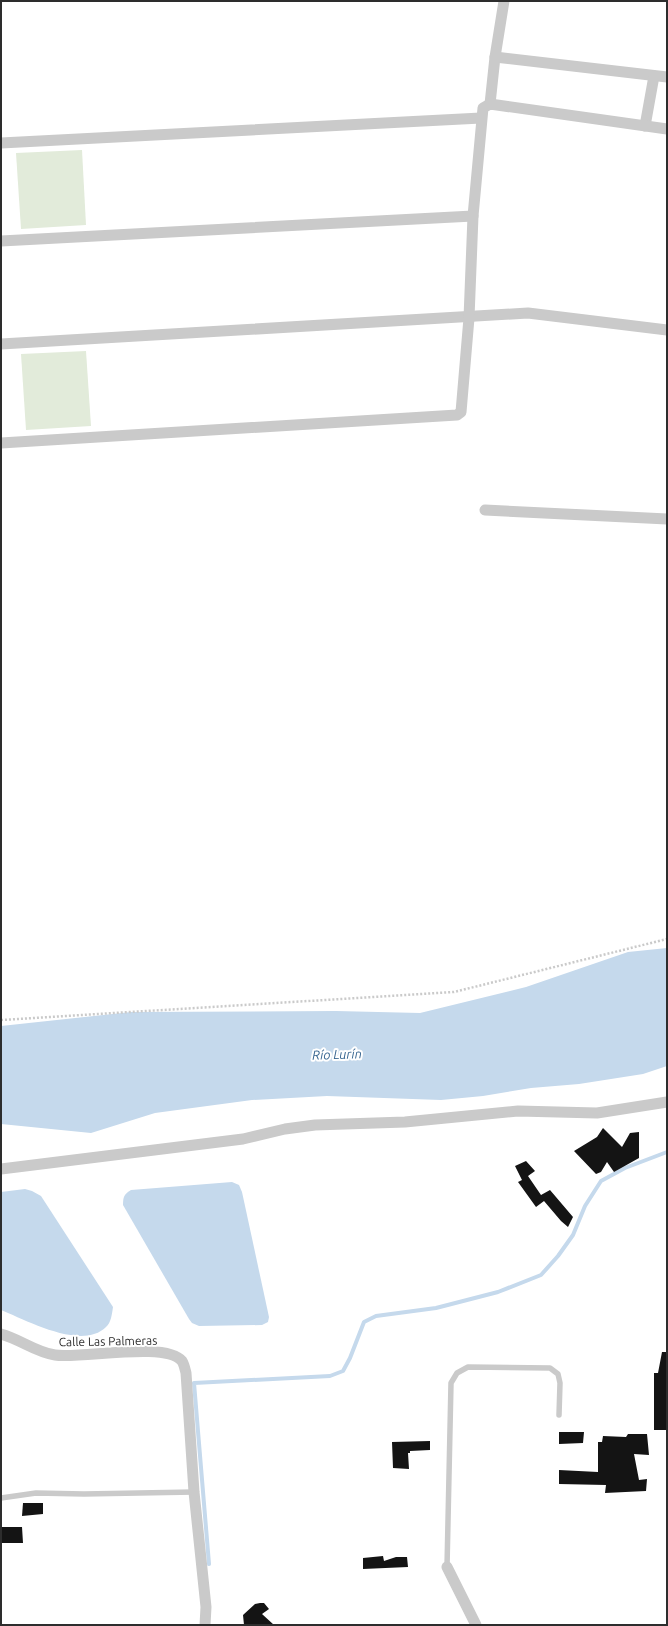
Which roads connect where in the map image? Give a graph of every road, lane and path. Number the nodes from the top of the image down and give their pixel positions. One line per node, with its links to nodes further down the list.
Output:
1 (504, 1): 2 (street)
2 (495, 57): 3 (street); 5 (street)
3 (654, 76): 4 (street); 7 (street)
4 (667, 77)
5 (490, 104): 6 (street); 7 (street)
6 (481, 118): 9 (street); 10 (street)
7 (645, 126): 8 (street)
8 (667, 129)
9 (1, 143)
10 (473, 216): 11 (street); 12 (street)
11 (1, 241)
12 (469, 318): 13 (street); 14 (street); 15 (street)
13 (667, 330)
14 (1, 344)
15 (1, 443)
16 (485, 510): 17 (street)
17 (667, 519)
18 (667, 939): 19 (path)
19 (1, 1020)
20 (667, 1102): 21 (street)
21 (1, 1169)
22 (1, 1334): 24 (street, Calle Las Palmeras)
23 (559, 1415): 26 (lane)
24 (194, 1492): 25 (lane); 27 (street)
25 (1, 1498)
26 (447, 1567): 28 (street)
27 (205, 1625)
28 (476, 1625)

